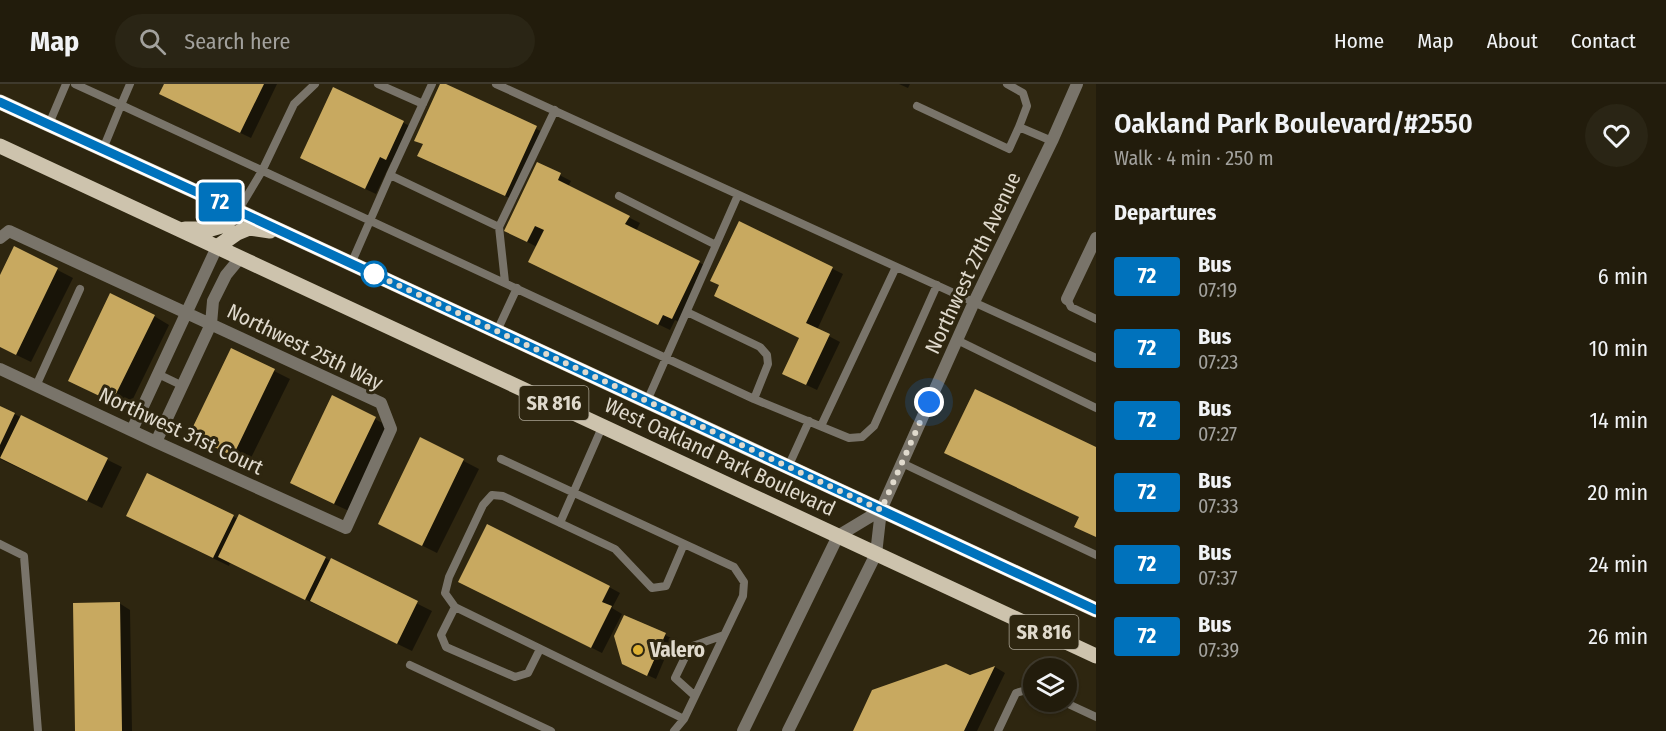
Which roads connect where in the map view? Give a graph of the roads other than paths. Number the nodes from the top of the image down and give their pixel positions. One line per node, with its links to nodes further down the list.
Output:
1 (66, 84): 15 (lane)
2 (75, 84): 12 (lane)
3 (130, 84): 12 (lane)
4 (315, 84): 20 (lane)
5 (378, 84): 11 (lane)
6 (432, 84): 11 (lane)
7 (496, 84): 14 (lane)
8 (1007, 84): 16 (lane)
9 (1077, 84): 17 (street, Northwest 27th Avenue)
10 (0, 102): 15 (main road, West Oakland Park Boulevard / SR 816)
11 (423, 104): 21 (lane)
12 (121, 105): 19 (lane); 20 (lane)
13 (916, 106): 16 (lane)
14 (555, 110): 22 (lane); 26 (lane)
15 (49, 124): 19 (main road, West Oakland Park Boulevard / SR 816)
16 (1019, 127): 17 (lane)
17 (1052, 141): 41 (street, Northwest 27th Avenue)
18 (0, 146): 27 (main road, West Oakland Park Boulevard / SR 816)
19 (103, 148): 24 (main road, West Oakland Park Boulevard / SR 816)
20 (262, 171): 24 (lane); 25 (lane)
21 (390, 175): 25 (lane); 26 (lane)
22 (738, 195): 31 (lane); 35 (lane)
23 (619, 196): 31 (lane)
24 (238, 211): 27 (main road); 28 (main road, West Oakland Park Boulevard / SR 816)
25 (369, 221): 34 (lane); 36 (lane)
26 (499, 226): 36 (lane)
27 (179, 229): 32 (main road, West Oakland Park Boulevard / SR 816)
28 (284, 233): 32 (main road); 34 (main road, West Oakland Park Boulevard / SR 816)
29 (0, 238): 43 (street, Northwest 25th Way)
30 (1095, 243): 40 (street)
31 (716, 245): 42 (lane)
32 (217, 247): 33 (main road, West Oakland Park Boulevard / SR 816); 43 (street)
33 (240, 258): 45 (street); 58 (main road, West Oakland Park Boulevard / SR 816)
34 (351, 264): 46 (main road, West Oakland Park Boulevard / SR 816)
35 (896, 267): 37 (lane); 59 (lane)
36 (505, 282): 38 (lane)
37 (937, 285): 41 (lane); 59 (lane)
38 (517, 288): 46 (lane); 48 (lane)
39 (80, 290): 52 (lane)
40 (1067, 299): 44 (lane)
41 (974, 302): 47 (street, Northwest 27th Avenue); 49 (lane)
42 (687, 312): 48 (lane); 54 (lane)
43 (187, 314): 45 (street, Northwest 25th Way); 51 (street)
44 (1096, 319)
45 (211, 324): 53 (street); 68 (street, Northwest 25th Way)
46 (497, 331): 55 (main road, West Oakland Park Boulevard / SR 816)
47 (957, 340): 56 (lane); 63 (street, Northwest 27th Avenue)
48 (666, 357): 54 (lane); 55 (lane)
49 (1096, 358)
50 (0, 369): 52 (street, Northwest 31st Court)
51 (158, 374): 53 (lane); 60 (street)
52 (36, 386): 60 (street, Northwest 31st Court)
53 (183, 386): 61 (street)
54 (754, 399): 57 (lane)
55 (647, 401): 64 (main road, West Oakland Park Boulevard / SR 816)
56 (1096, 408)
57 (809, 421): 59 (lane); 64 (lane)
58 (603, 425): 65 (lane); 69 (main road, West Oakland Park Boulevard / SR 816)
59 (821, 426)
60 (132, 430): 61 (street, Northwest 31st Court)
61 (156, 442): 68 (street, Northwest 31st Court)
62 (501, 459): 65 (lane)
63 (902, 463): 66 (street, Northwest 27th Avenue); 73 (lane)
64 (788, 467): 66 (main road, West Oakland Park Boulevard / SR 816)
65 (573, 492): 67 (lane); 71 (lane)
66 (881, 510): 69 (street); 72 (street, Northwest 27th Avenue); 75 (main road, West Oakland Park Boulevard / SR 816)
67 (560, 523): 71 (lane); 74 (lane)
68 (346, 528)
69 (838, 536): 72 (main road, West Oakland Park Boulevard / SR 816); 89 (street)
70 (0, 544): 85 (lane)
71 (684, 544): 76 (lane)
72 (876, 554): 78 (main road, West Oakland Park Boulevard / SR 816); 90 (street, Northwest 27th Avenue)
73 (1096, 555)
74 (455, 607): 77 (lane); 77 (lane)
75 (1096, 610)
76 (724, 635): 81 (lane); 81 (lane)
77 (540, 649): 84 (lane)
78 (1096, 656)
79 (410, 665): 86 (lane)
80 (1023, 691): 91 (lane)
81 (695, 696): 84 (lane)
82 (1077, 708): 83 (lane)
83 (1096, 717)
84 (684, 719): 87 (lane); 88 (lane)
85 (38, 731)
86 (551, 731)
87 (674, 731)
88 (683, 731)
89 (743, 731)
90 (788, 731)
91 (999, 731)

